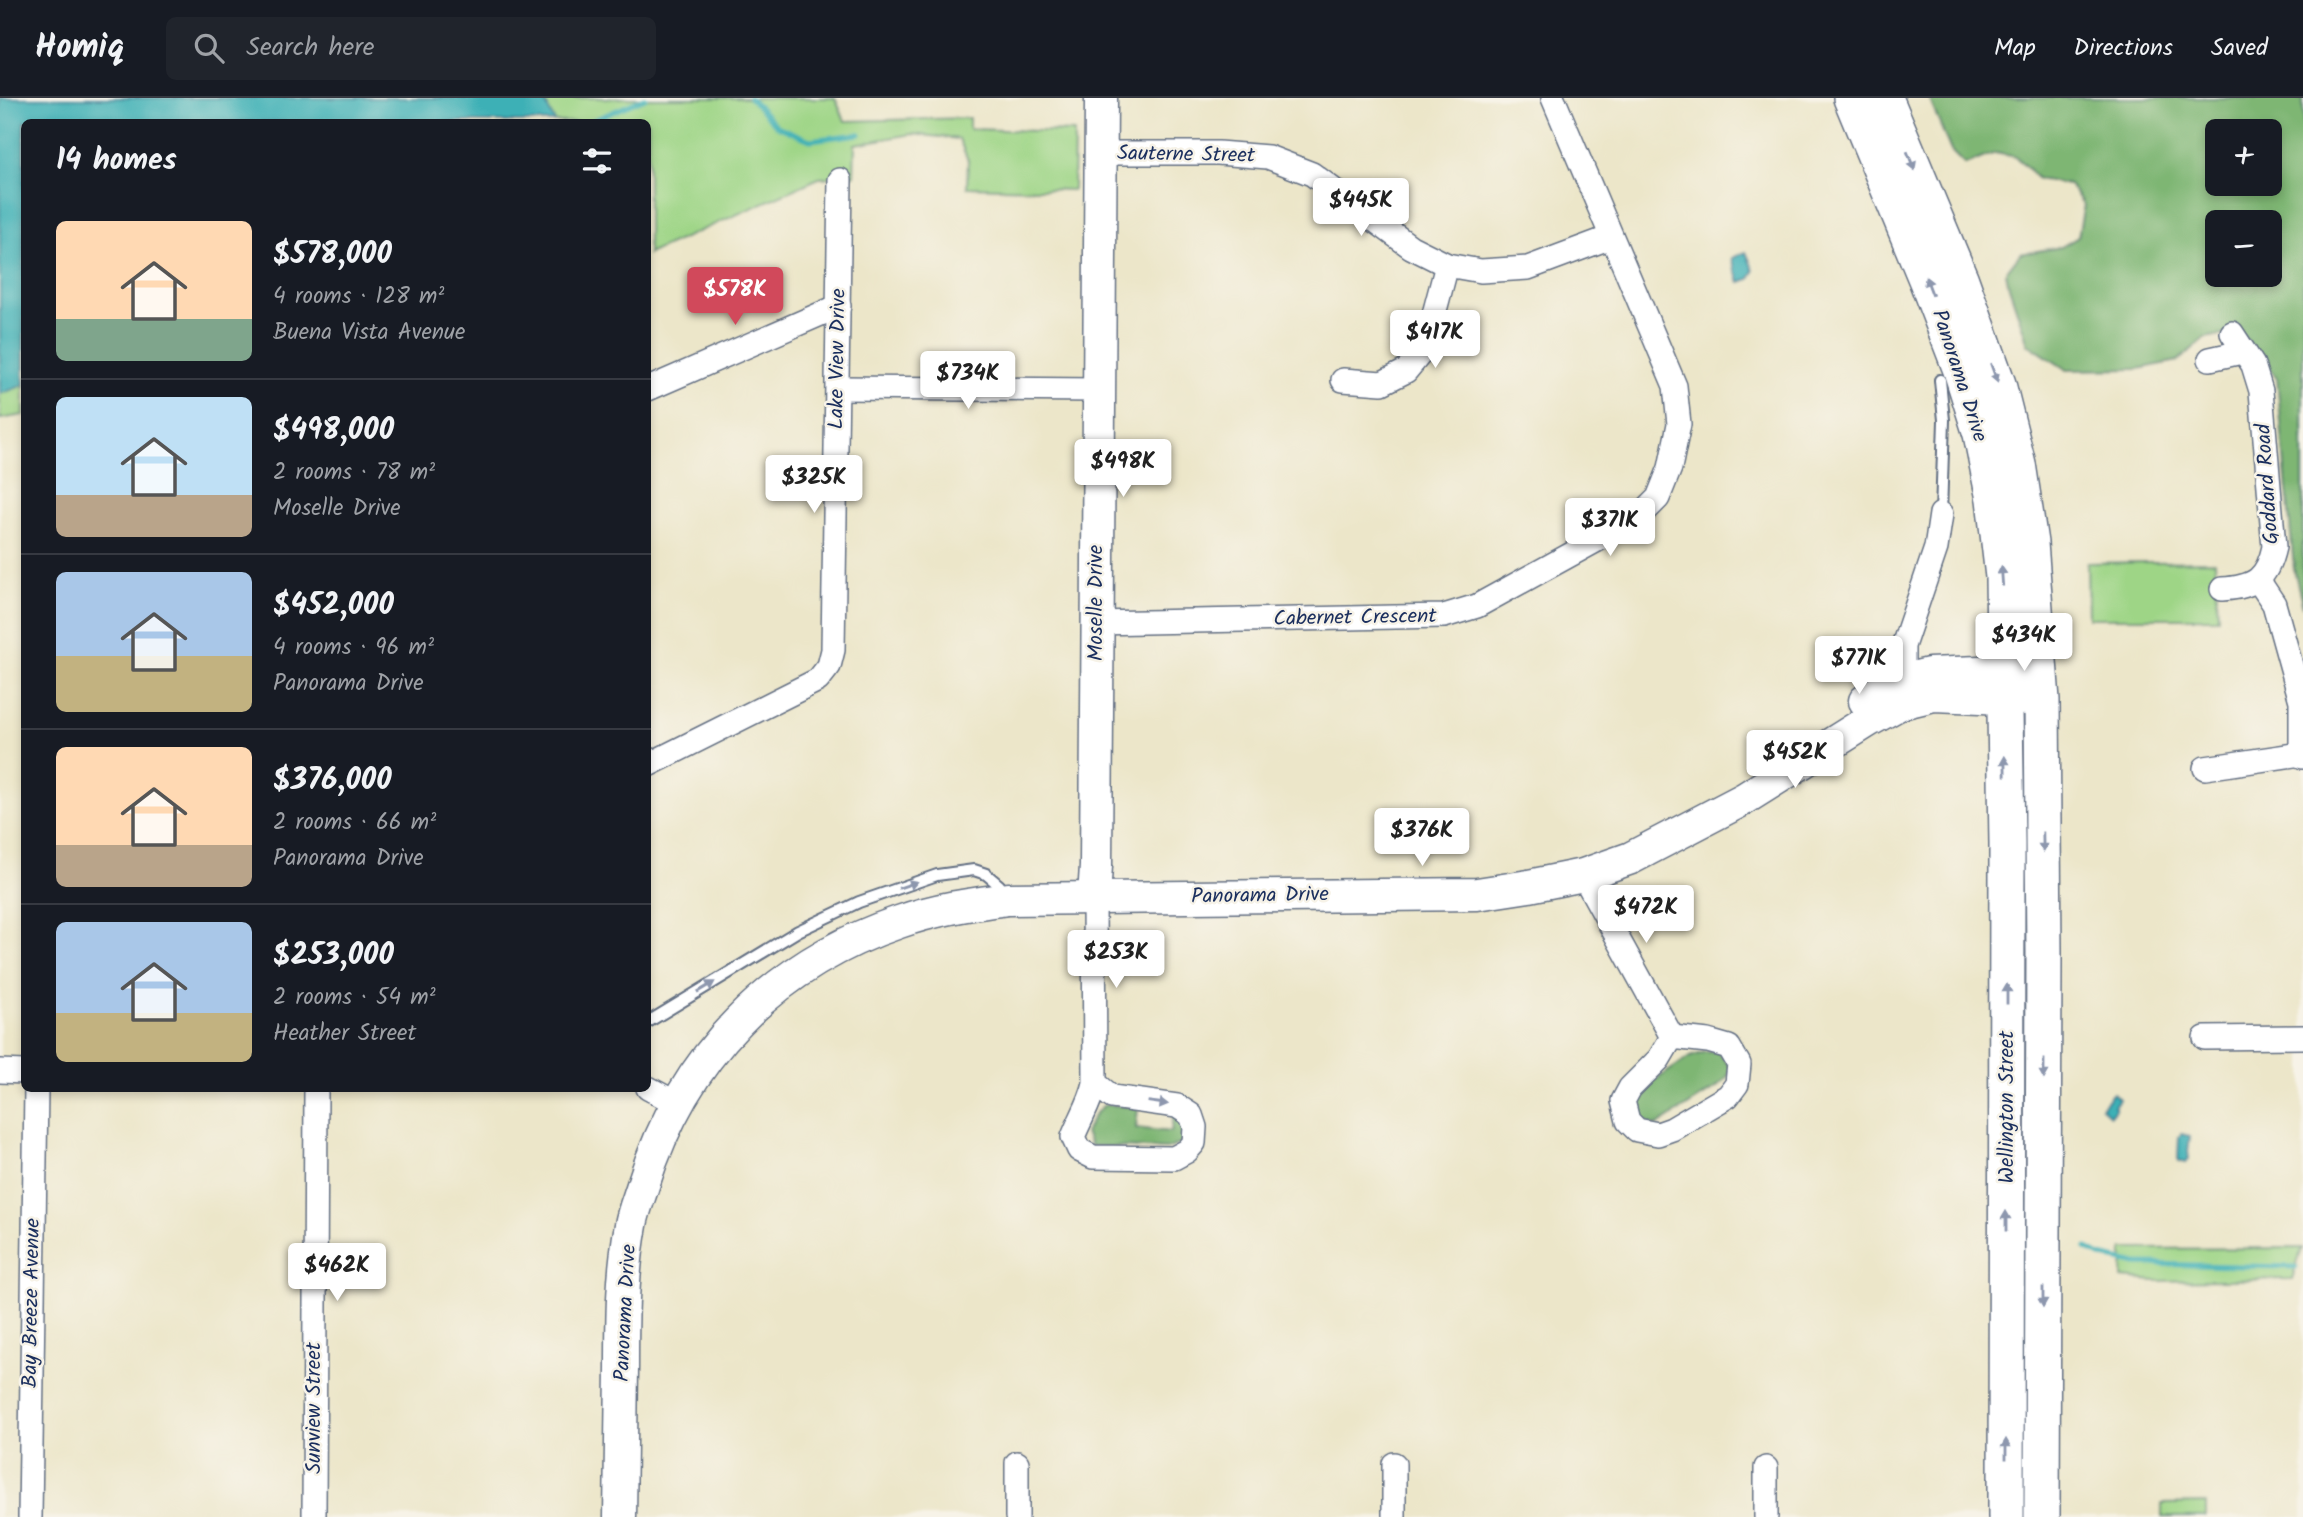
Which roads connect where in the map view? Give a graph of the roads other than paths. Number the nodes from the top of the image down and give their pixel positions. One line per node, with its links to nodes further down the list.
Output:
1 (1101, 98): 5 (street, Moselle Drive)
2 (1553, 98): 7 (street, Cabernet Crescent)
3 (1851, 98): 21 (main road, Panorama Drive, one-way to 3)
4 (1885, 98): 21 (main road, Panorama Drive, one-way to 21)
5 (1100, 153): 8 (street, Sauterne Street); 15 (street, Moselle Drive)
6 (840, 180): 9 (street, Lake View Drive)
7 (1611, 236): 8 (street, Sauterne Street); 19 (street, Cabernet Crescent)
8 (1447, 265): 11 (street)
9 (839, 306): 13 (street); 14 (street, Lake View Drive)
10 (2210, 359): 17 (street, Goddard Road)
11 (1343, 380)
12 (1940, 380): 16 (lane, Panorama Drive)
13 (651, 388)
14 (838, 388): 15 (street); 23 (street, Lake View Drive)
15 (1098, 390): 19 (street, Moselle Drive)
16 (1941, 514): 20 (street, Panorama Drive)
17 (2258, 580): 18 (street); 22 (street)
18 (2222, 589)
19 (1096, 623): 27 (street, Moselle Drive)
20 (1903, 679): 21 (street, Panorama Drive); 25 (street, Panorama Drive)
21 (2022, 684): 25 (street, Panorama Drive); 49 (main road, Wellington Street, one-way to 21); 50 (main road, Wellington Street, one-way to 50)
22 (2302, 756): 24 (street)
23 (651, 764)
24 (2205, 768)
25 (1744, 799): 26 (street, Panorama Drive)
26 (1583, 875): 27 (street, Panorama Drive); 30 (street)
27 (1094, 897): 28 (street, Panorama Drive); 35 (street)
28 (1009, 899): 29 (lane, one-way to 28); 39 (street, Panorama Drive)
29 (651, 1020)
30 (1672, 1037): 30 (street)
31 (2303, 1037): 32 (street)
32 (2204, 1038)
33 (0, 1072): 34 (street)
34 (21, 1072)
35 (1095, 1083): 35 (street, one-way to 35)
36 (651, 1090): 39 (street)
37 (36, 1092): 43 (street, Bay Breeze Avenue)
38 (316, 1092): 44 (street, Sunview Street)
39 (676, 1103): 45 (street, Panorama Drive)
40 (1017, 1464): 46 (street)
41 (1394, 1464): 47 (street)
42 (1766, 1468): 48 (street)
43 (30, 1517)
44 (314, 1517)
45 (620, 1517)
46 (1017, 1517)
47 (1394, 1517)
48 (1766, 1517)
49 (2006, 1517)
50 (2042, 1517)

